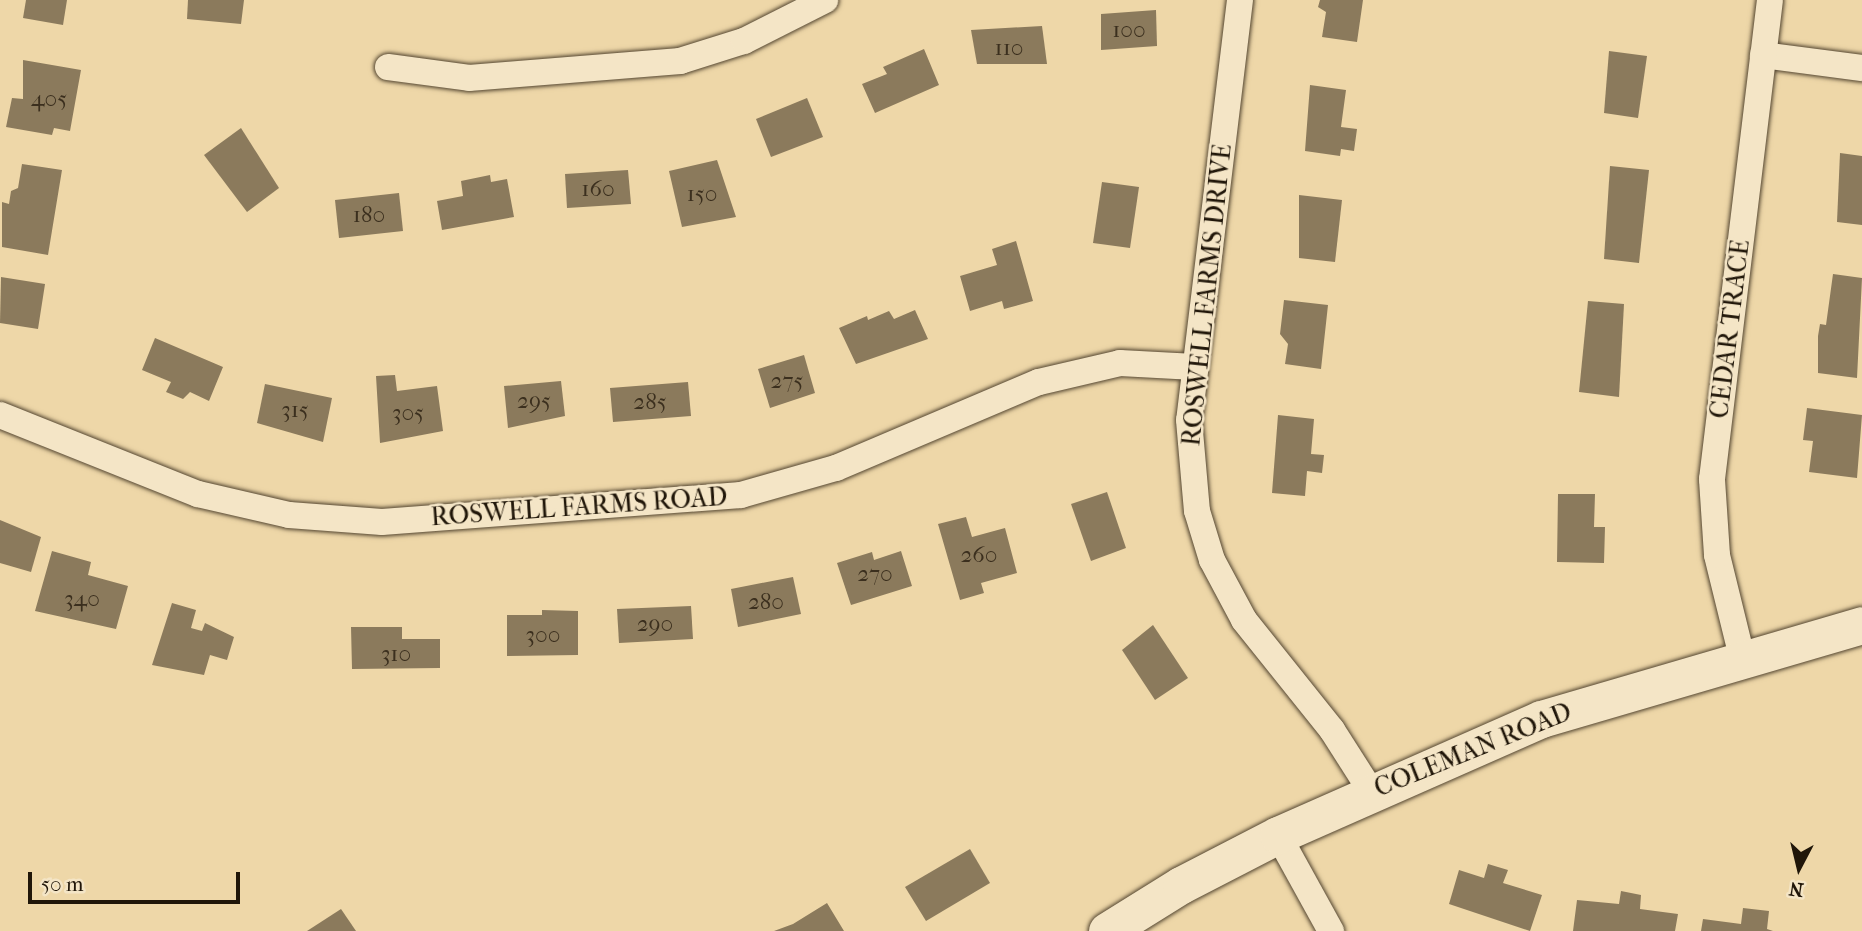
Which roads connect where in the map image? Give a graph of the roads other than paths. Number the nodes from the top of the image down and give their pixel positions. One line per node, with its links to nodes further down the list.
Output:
1 (825, 0): 5 (street)
2 (1240, 0): 7 (street, ROSWELL FARMS DRIVE)
3 (1770, 0): 4 (street, CEDAR TRACE)
4 (1763, 55): 6 (street); 10 (street, CEDAR TRACE)
5 (388, 67)
6 (1862, 68)
7 (1195, 367): 8 (street, ROSWELL FARMS ROAD); 11 (street, ROSWELL FARMS DRIVE)
8 (0, 415)
9 (1862, 625): 10 (street, COLEMAN ROAD)
10 (1742, 657): 11 (street, COLEMAN ROAD)
11 (1371, 791): 12 (street, COLEMAN ROAD)
12 (1279, 835): 13 (street, COLEMAN ROAD); 14 (street)
13 (1107, 931)
14 (1331, 931)

